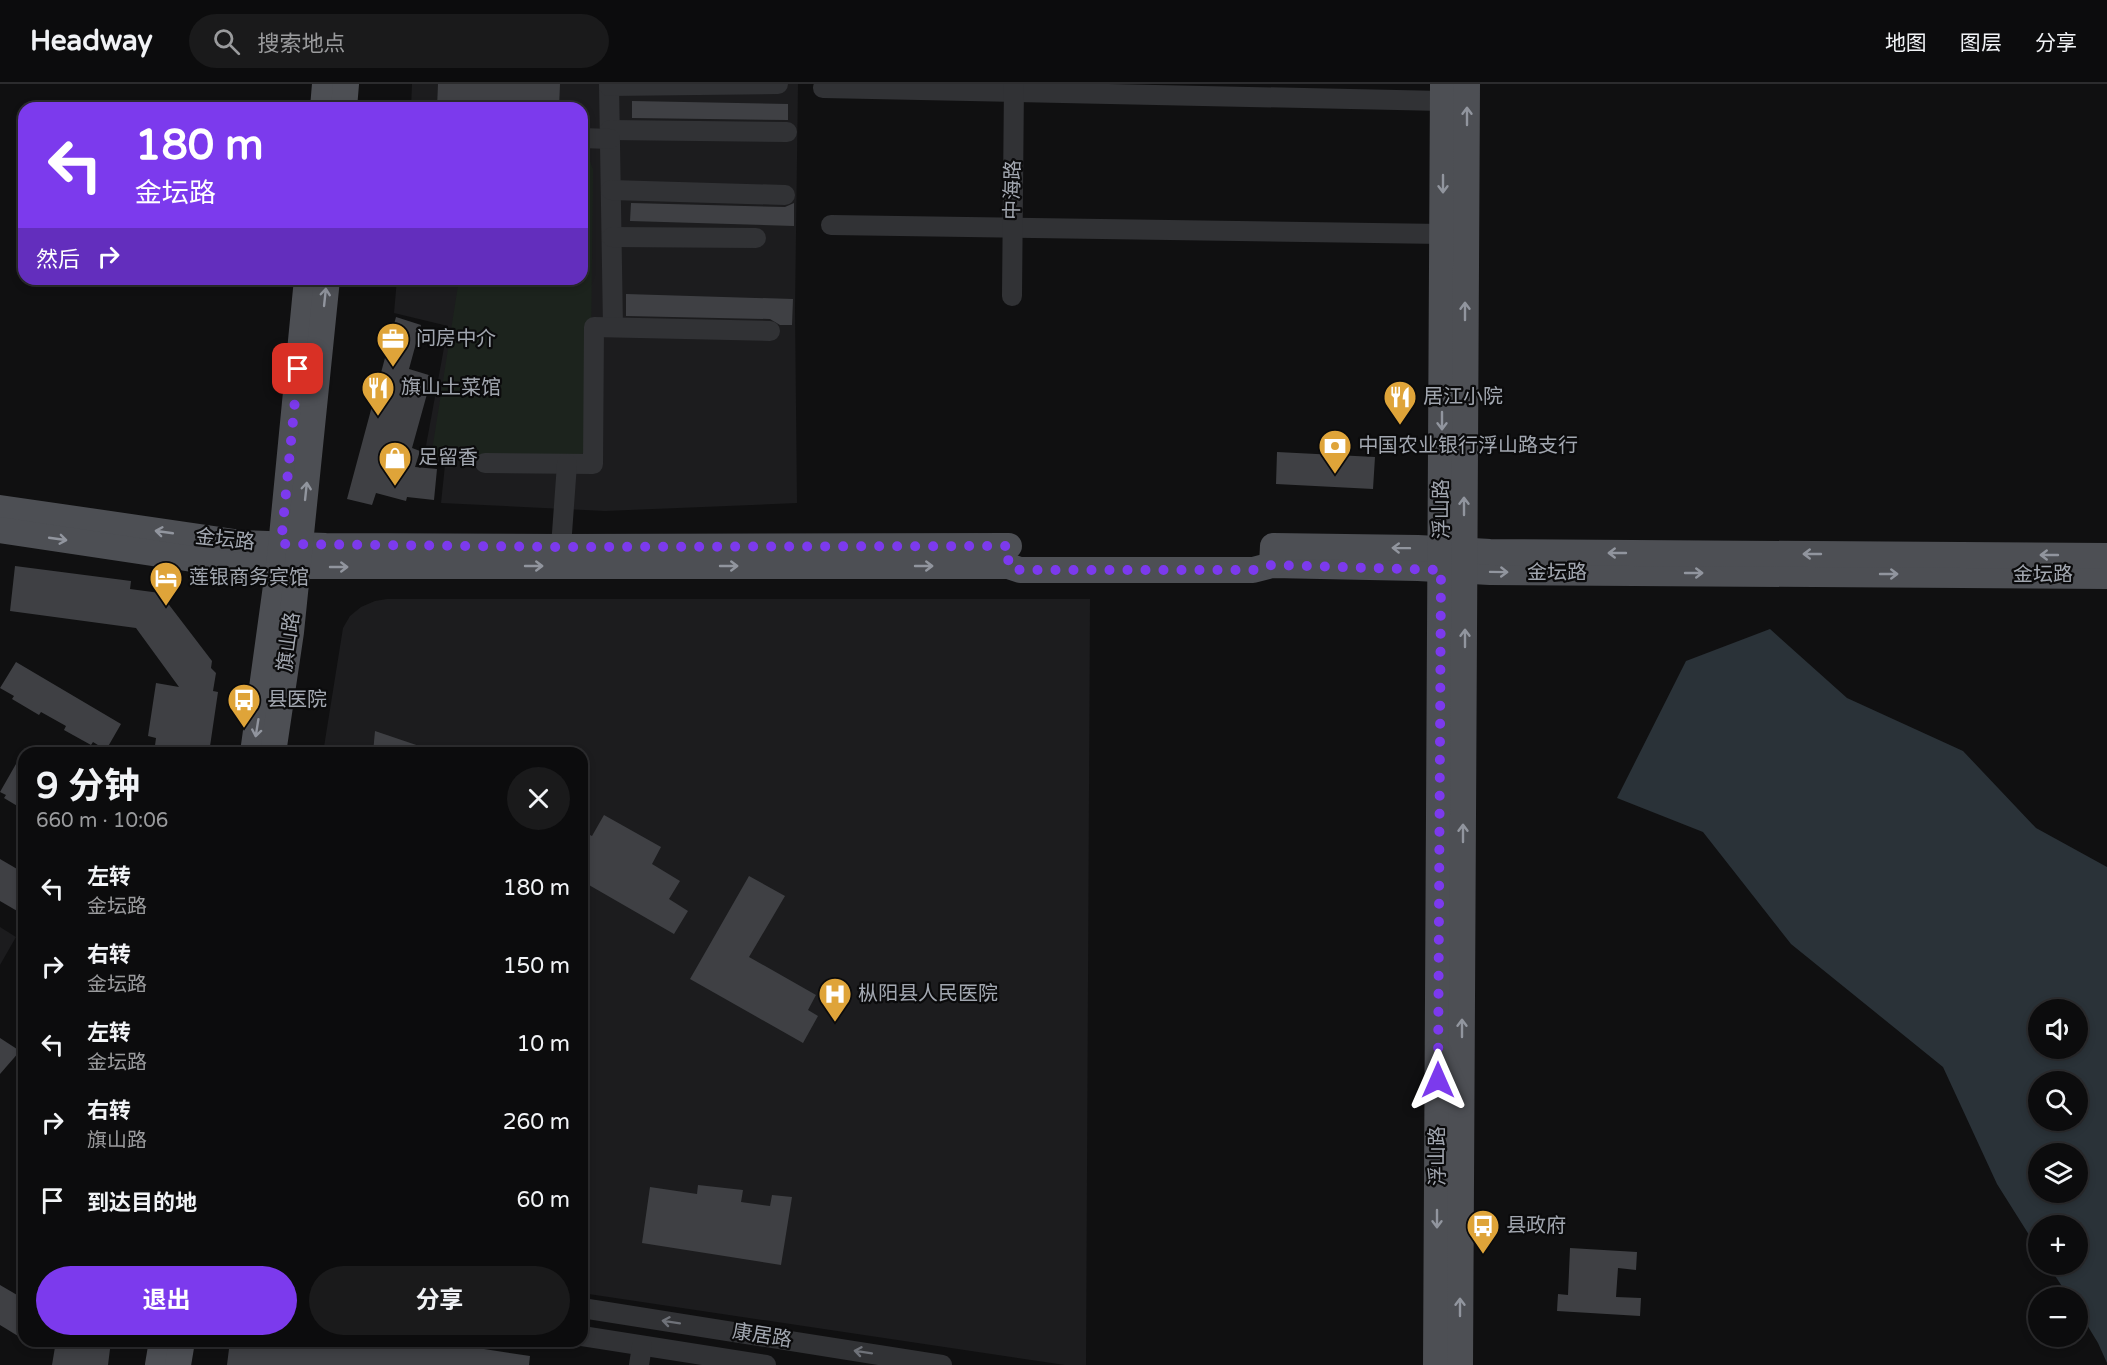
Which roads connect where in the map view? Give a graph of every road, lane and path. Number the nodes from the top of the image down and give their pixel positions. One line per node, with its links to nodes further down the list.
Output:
1 (325, 84): 9 (main road)
2 (346, 84): 10 (main road)
3 (778, 84): 5 (street)
4 (1467, 84): 34 (main road, 浮山路, one-way to 4)
5 (609, 85): 12 (street)
6 (823, 88): 7 (street)
7 (1014, 88): 8 (street); 17 (street, 中海路)
8 (1443, 93): 18 (main road, 浮山路, one-way to 18)
9 (324, 102)
10 (344, 102)
11 (787, 132): 12 (street)
12 (610, 134): 13 (street); 14 (street)
13 (588, 137)
14 (611, 190): 15 (street); 19 (street)
15 (785, 195)
16 (831, 225): 17 (street)
17 (1013, 228): 18 (street); 23 (street, 中海路)
18 (1443, 234): 34 (main road, 浮山路, one-way to 34)
19 (612, 237): 20 (street); 24 (street)
20 (756, 238)
21 (307, 285): 32 (main road, 旗山路)
22 (326, 285): 32 (main road, 旗山路, one-way to 22)
23 (1012, 296)
24 (614, 327): 25 (street); 27 (street)
25 (770, 331)
26 (485, 463): 27 (street)
27 (567, 464): 30 (street)
28 (0, 508): 32 (main road, 金坛路, one-way to 28)
29 (0, 530): 32 (main road, 金坛路, one-way to 32)
30 (561, 547): 32 (main road, 金坛路); 33 (main road, 金坛路)
31 (2107, 555): 34 (main road, 金坛路, one-way to 34)
32 (290, 556): 33 (main road, 金坛路, one-way to 33); 36 (main road, 旗山路, one-way to 36); 37 (main road, 旗山路)
33 (1009, 556): 34 (main road, 金坛路)
34 (1453, 560): 35 (main road, 金坛路, one-way to 35); 48 (main road, 浮山路, one-way to 48); 49 (main road, 浮山路, one-way to 34)
35 (2107, 576)
36 (254, 747)
37 (274, 747)
38 (588, 1309): 47 (street, 康居路, one-way to 38)
39 (588, 1338): 42 (street, 康居路)
40 (161, 1347): 44 (main road)
41 (181, 1347): 45 (main road)
42 (641, 1355): 43 (street, 康居路)
43 (665, 1357): 46 (street, 康居路)
44 (159, 1365)
45 (178, 1365)
46 (766, 1365)
47 (942, 1365)
48 (1436, 1365)
49 (1460, 1365)

